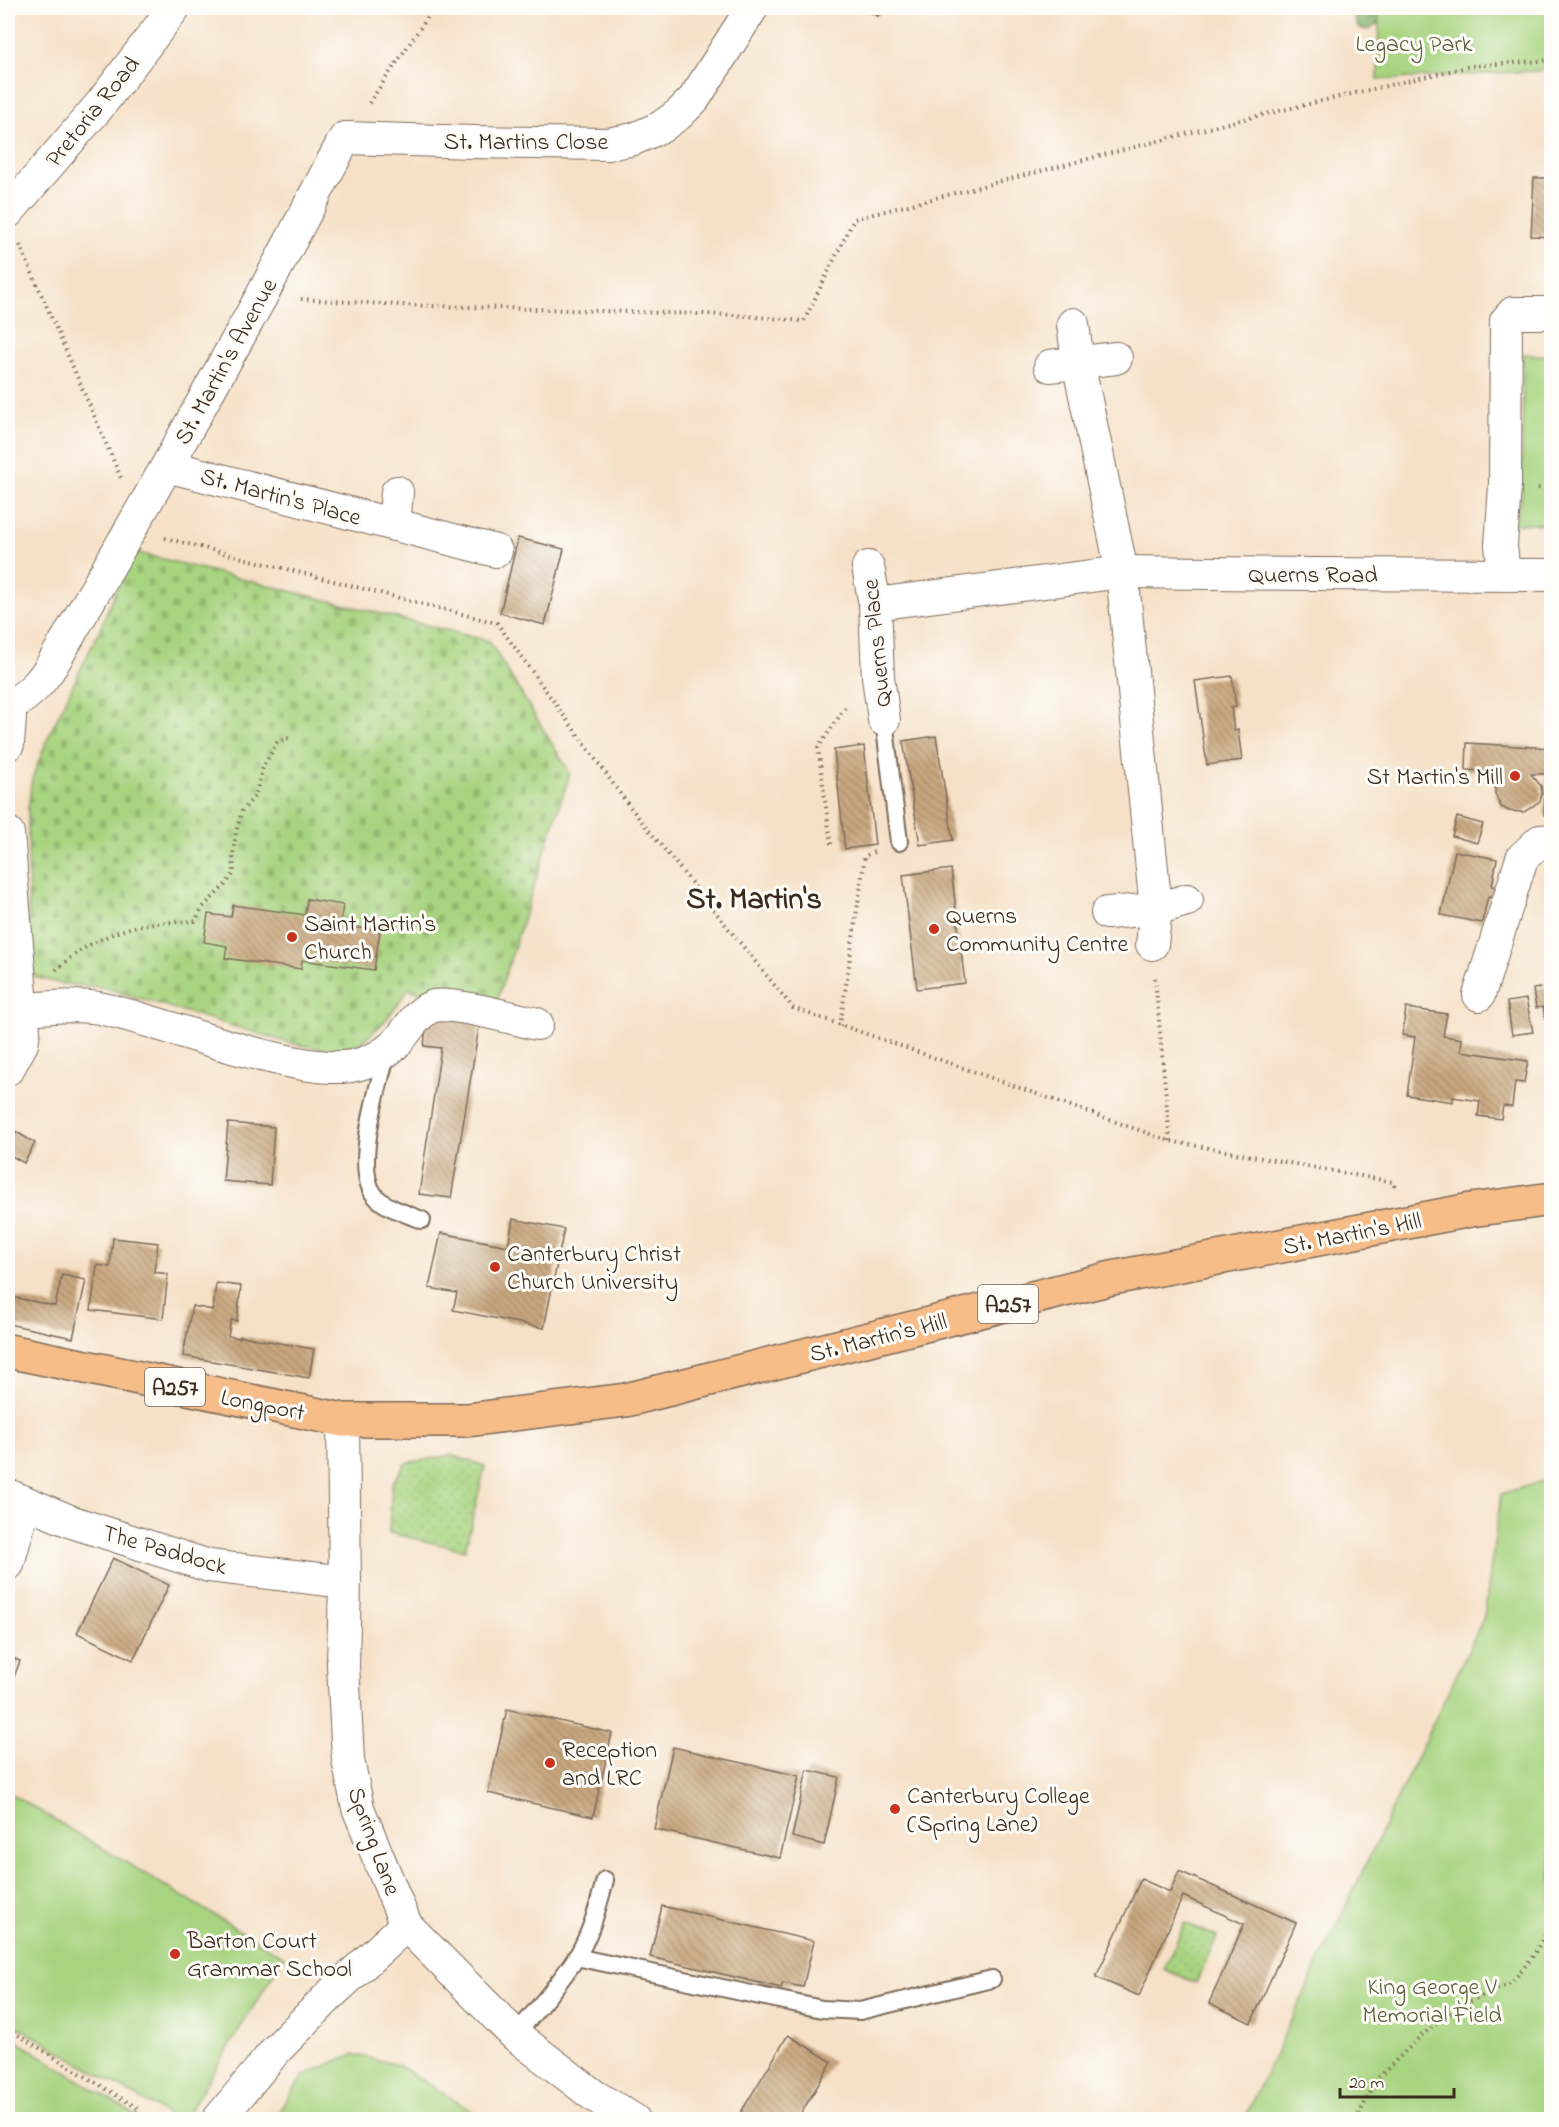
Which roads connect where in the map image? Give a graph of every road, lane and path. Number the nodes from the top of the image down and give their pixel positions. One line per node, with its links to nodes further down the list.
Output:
1 (174, 8): 6 (street, Pretoria Road)
2 (434, 8): 5 (path)
3 (752, 8): 5 (street, St. Martins Close)
4 (1551, 60): 7 (path)
5 (345, 138): 7 (street, St. Martin's Avenue)
6 (12, 224): 14 (path)
7 (261, 297): 12 (street, St. Martin's Avenue)
8 (1551, 313): 19 (street)
9 (1073, 324): 11 (street)
10 (1116, 358): 11 (street)
11 (1064, 364): 18 (street)
12 (167, 466): 14 (street, St. Martin's Avenue); 15 (street, St. Martin's Place)
13 (397, 492): 15 (street, St. Martin's Place)
14 (134, 523): 23 (street, St. Martin's Avenue); 38 (path)
15 (394, 525): 16 (street, St. Martin's Place)
16 (496, 551)
17 (868, 567): 21 (street, Querns Place)
18 (1122, 572): 19 (street, Querns Road); 21 (street, Querns Road); 32 (street)
19 (1504, 574): 20 (street, Querns Road)
20 (1551, 575)
21 (874, 603): 22 (street, Querns Place)
22 (878, 677): 24 (street, Querns Place); 30 (path)
23 (8, 706): 26 (street)
24 (884, 720): 29 (lane)
25 (293, 739): 36 (path)
26 (8, 744)
27 (8, 833): 36 (street)
28 (1551, 840): 35 (street)
29 (899, 842): 38 (path)
30 (831, 844)
31 (1187, 900): 32 (street)
32 (1156, 909): 33 (street); 34 (street)
33 (1107, 914)
34 (1152, 944): 41 (path)
35 (1479, 995)
36 (22, 1009): 39 (street); 40 (street)
37 (537, 1024): 39 (street)
38 (840, 1026): 41 (path)
39 (387, 1052): 44 (lane)
40 (10, 1064)
41 (1170, 1141): 42 (path)
42 (1393, 1182)
43 (1551, 1199): 46 (main road, St. Martin's Hill / A257)
44 (422, 1220)
45 (8, 1352): 46 (main road, Longport / A257)
46 (343, 1420): 49 (street, Spring Lane)
47 (16, 1499): 48 (street, The Paddock); 49 (street, The Paddock)
48 (8, 1564)
49 (345, 1582): 52 (street, Spring Lane)
50 (605, 1880): 53 (lane)
51 (1551, 1924): 60 (path)
52 (406, 1925): 56 (street, Spring Lane); 58 (street)
53 (576, 1957): 54 (lane); 56 (lane)
54 (992, 1979)
55 (8, 2029): 57 (path)
56 (515, 2035): 59 (street, Spring Lane)
57 (133, 2120)
58 (218, 2120)
59 (634, 2120)
60 (1356, 2120)

